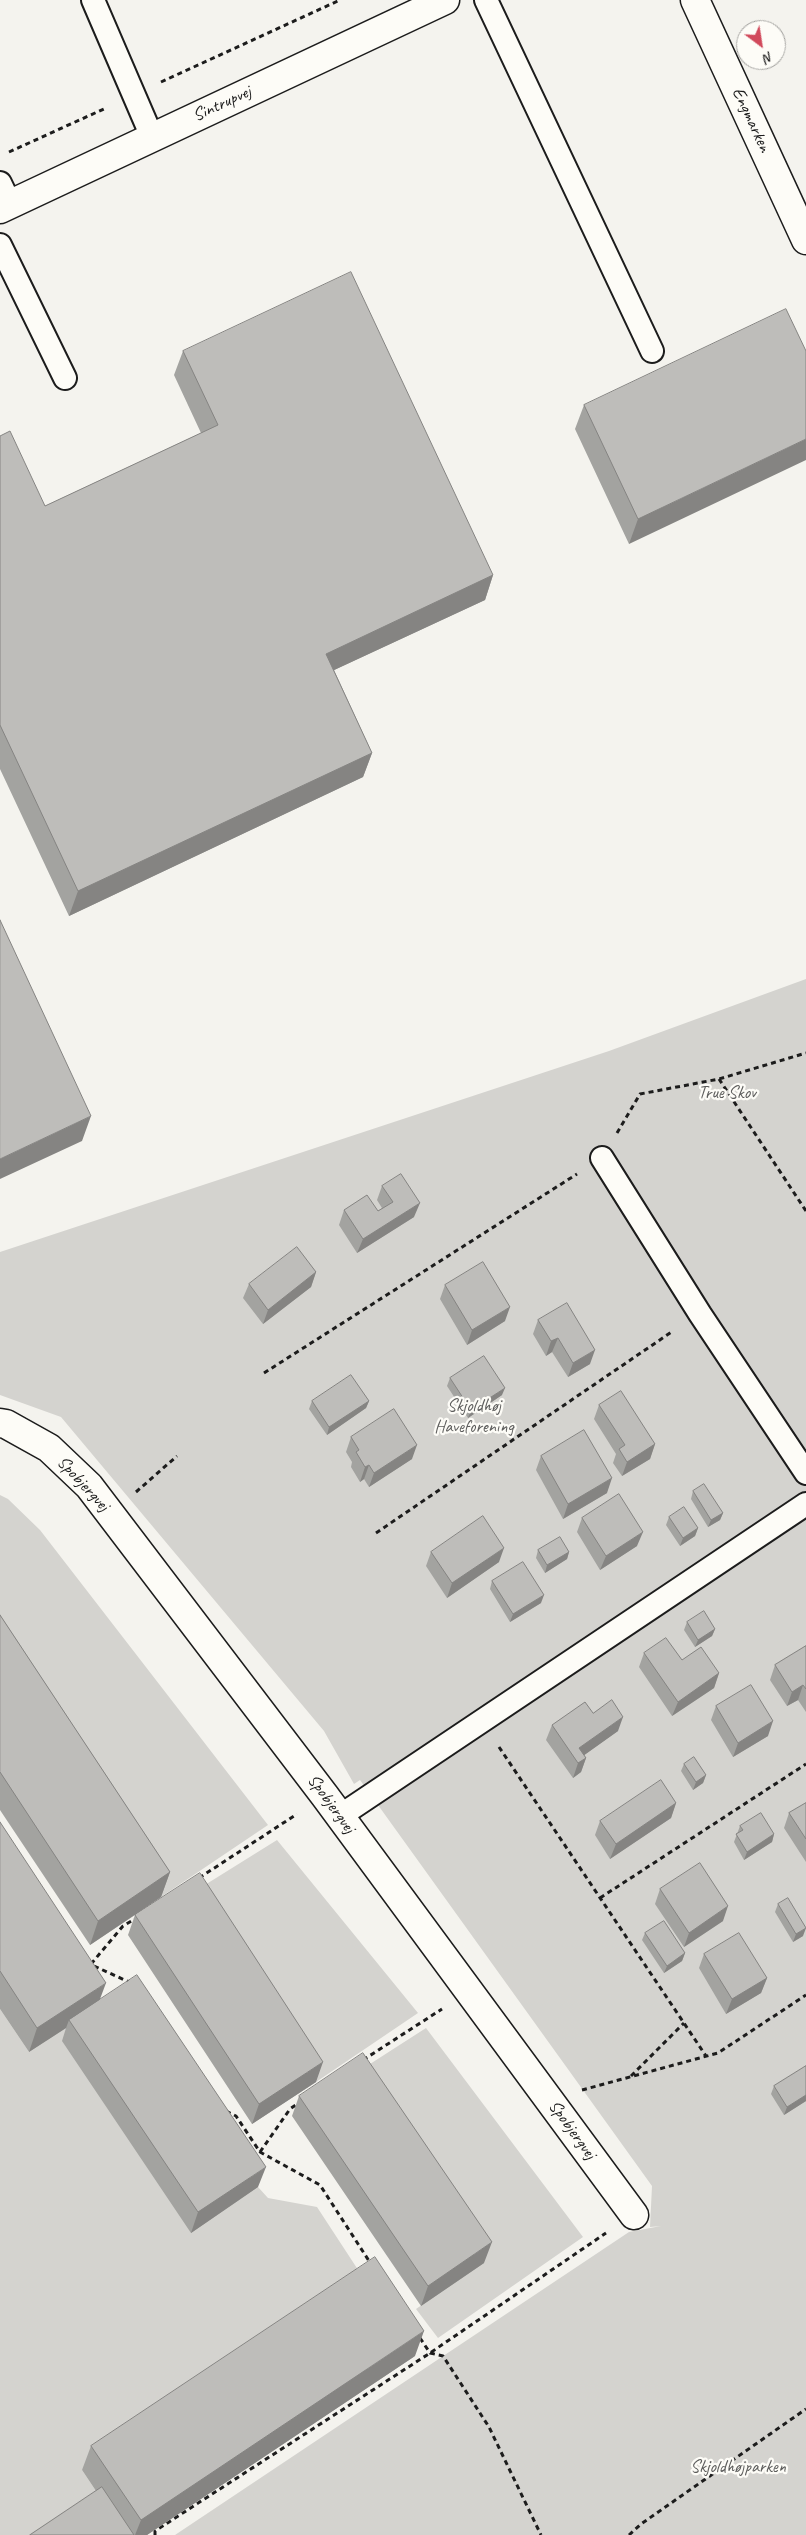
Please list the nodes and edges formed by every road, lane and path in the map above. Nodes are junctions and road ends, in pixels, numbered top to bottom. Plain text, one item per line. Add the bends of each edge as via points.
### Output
1 (93, 0) edge
2 (340, 0) edge
3 (486, 0) edge
4 (695, 0) edge
5 (427, 4) edge
6 (134, 95) junction
7 (152, 138) junction
8 (0, 157) edge
9 (3, 199) edge
10 (806, 240) edge
11 (0, 245) edge
12 (652, 351) dead end
13 (66, 378) dead end
14 (806, 1053) edge
15 (719, 1079) junction
16 (602, 1158) junction
17 (806, 1211) edge
18 (700, 1314) junction
19 (264, 1373) dead end
20 (0, 1423) edge
21 (177, 1456) dead end
22 (806, 1472) edge
23 (806, 1504) edge
24 (111, 1514) junction
25 (376, 1532) dead end
26 (481, 1722) junction
27 (806, 1764) edge
28 (333, 1806) junction
29 (194, 1881) edge
30 (600, 1898) junction
31 (138, 1917) edge
32 (86, 1958) edge
33 (91, 1965) junction
34 (136, 1985) edge
35 (470, 1991) junction
36 (806, 1995) edge
37 (684, 2023) junction
38 (706, 2056) junction
39 (359, 2063) edge
40 (630, 2076) junction
41 (304, 2099) edge
42 (552, 2104) junction
43 (223, 2109) edge
44 (260, 2152) junction
45 (634, 2215) joint
46 (372, 2265) edge
47 (419, 2337) edge
48 (430, 2353) junction
49 (806, 2409) edge
50 (155, 2535) edge
51 (542, 2535) edge
52 (629, 2535) edge

1 - 6 lane
2 - 6 path
3 - 12 lane
4 - 10 street, Engmarken
5 - 7 street, Sintrupvej
6 - 7 lane
6 - 8 path
7 - 9 street, Sintrupvej
11 - 13 lane
14 - 15 path
15 - 16 path via 640,1094
15 - 17 path
16 - 18 lane
16 - 19 path
18 - 22 lane
18 - 25 path
20 - 24 street, Spobjergvej via 49,1448 90,1486
21 - 24 path
23 - 26 lane
24 - 28 street, Spobjergvej
26 - 28 lane
26 - 30 path
27 - 30 path
28 - 29 path
28 - 35 street, Spobjergvej
30 - 37 path
31 - 33 path via 123,1926
32 - 33 path
33 - 34 path
35 - 39 path
35 - 42 street, Spobjergvej
36 - 38 path via 718,2053
37 - 38 path
37 - 40 path
38 - 40 path
40 - 42 path via 568,2093
41 - 44 path via 290,2108
42 - 45 street, Spobjergvej
43 - 44 path via 236,2116
44 - 46 path via 320,2185
45 - 48 path
47 - 48 path
48 - 50 path via 164,2525 155,2531
48 - 51 path via 442,2356 489,2428
49 - 52 path

